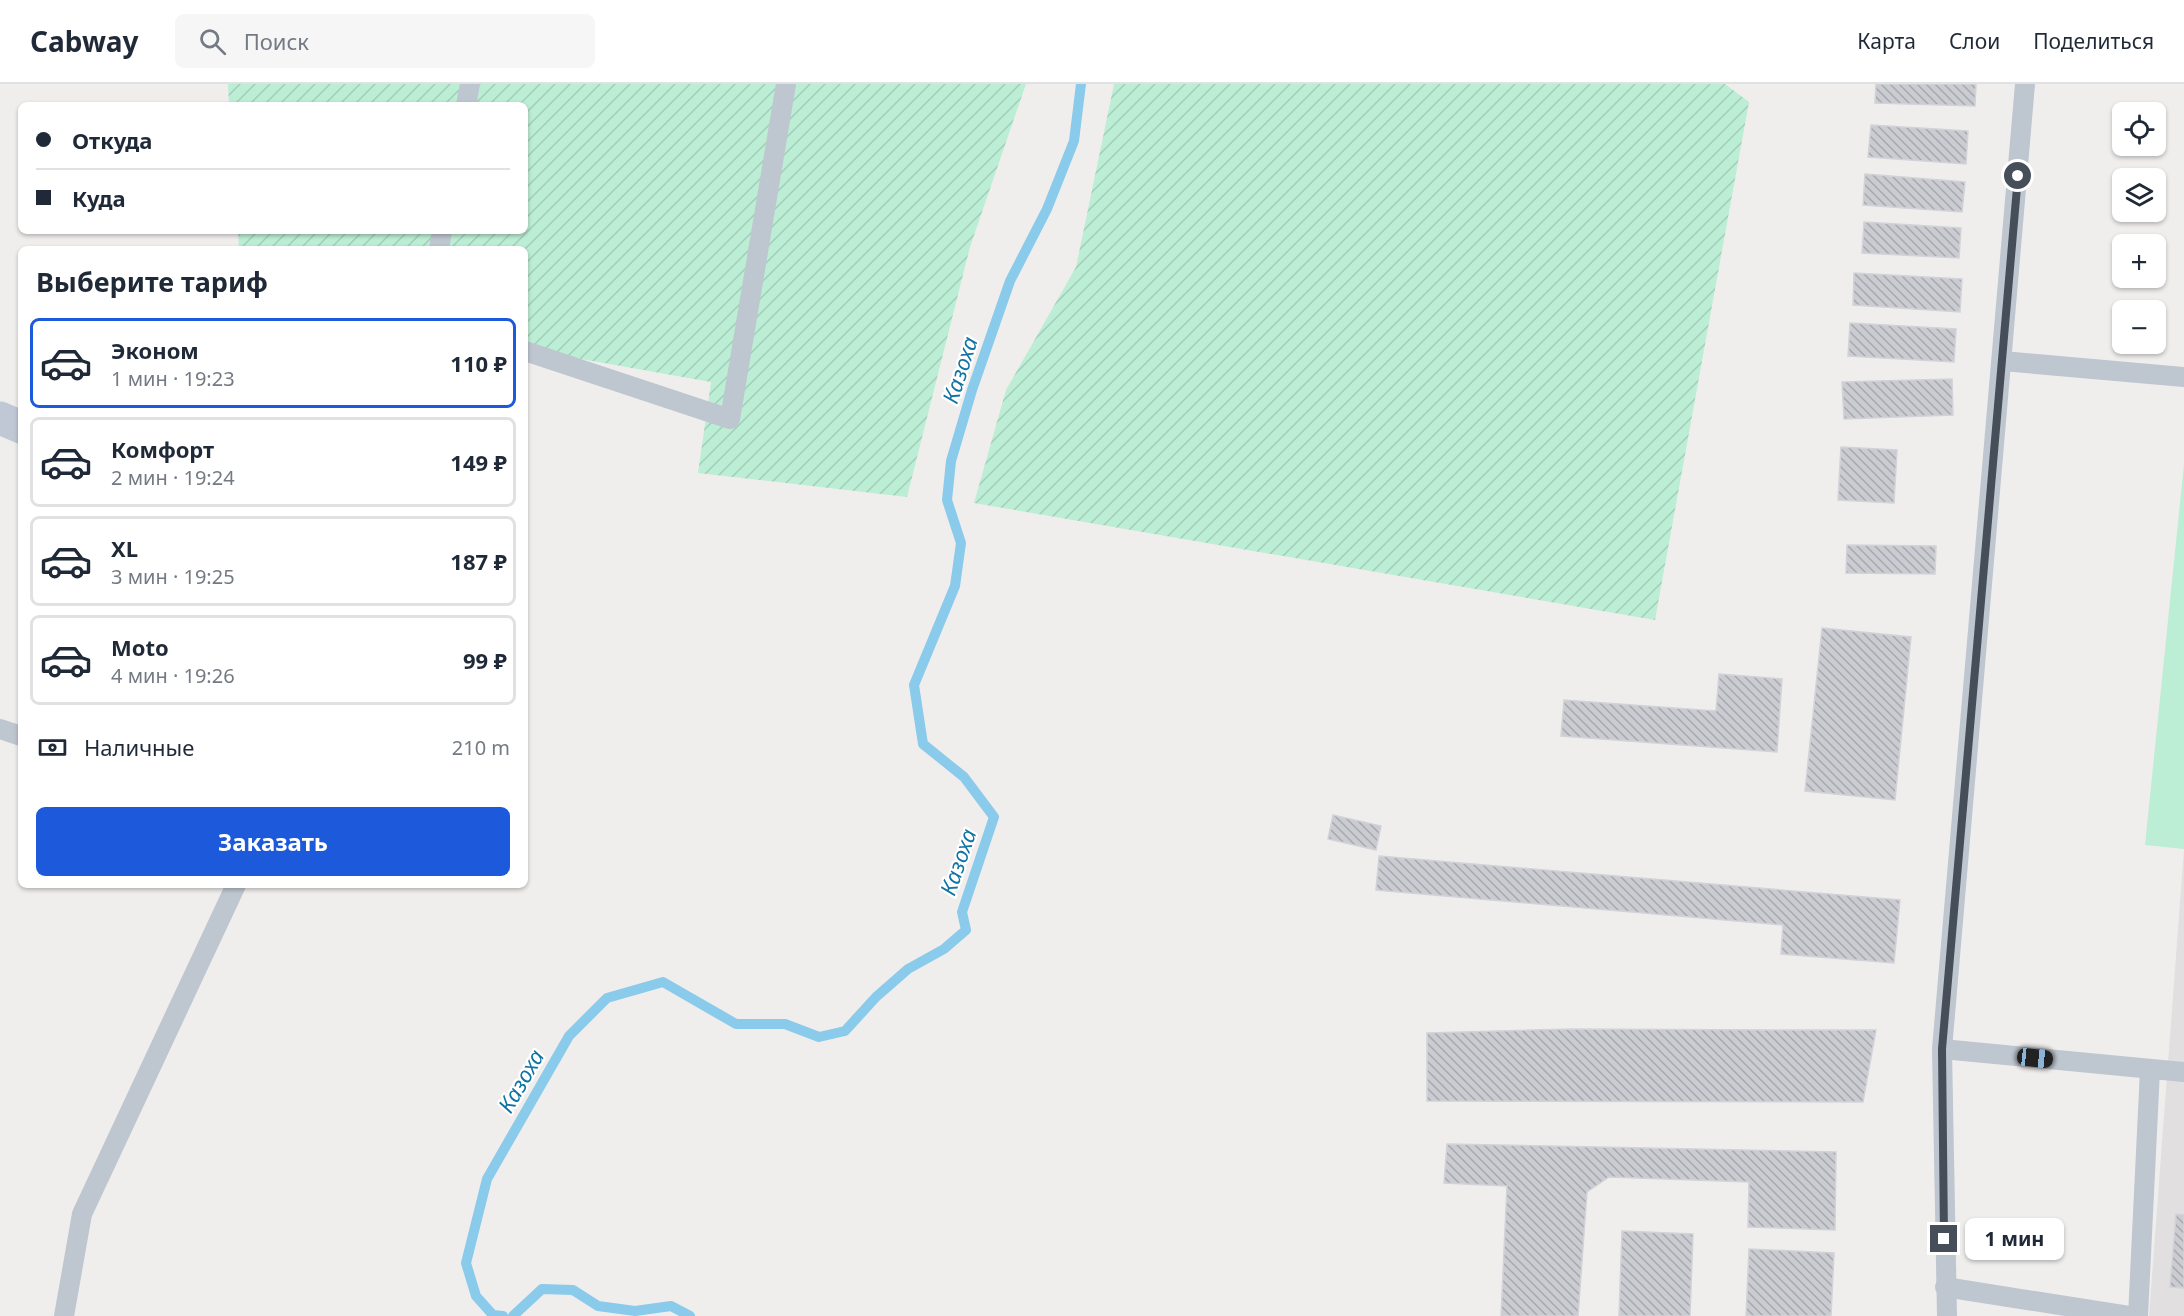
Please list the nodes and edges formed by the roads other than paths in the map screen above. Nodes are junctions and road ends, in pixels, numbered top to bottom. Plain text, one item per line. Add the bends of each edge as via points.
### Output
1 (470, 84) edge
2 (786, 84) edge
3 (2025, 84) edge
4 (467, 102) edge
5 (528, 352) edge
6 (2002, 361) junction
7 (2184, 377) edge
8 (0, 418) edge
9 (18, 426) edge
10 (0, 729) edge
11 (18, 735) edge
12 (235, 888) edge
13 (1942, 1049) junction
14 (2150, 1070) junction
15 (2184, 1072) edge
16 (1945, 1287) junction
17 (64, 1316) edge
18 (1947, 1316) edge
19 (2129, 1316) edge
20 (2138, 1316) edge

1 - 4 lane
2 - 5 lane via 730,419
3 - 6 lane
6 - 7 lane
6 - 13 lane
8 - 9 street
10 - 11 lane
12 - 17 lane via 82,1214
13 - 14 lane
13 - 16 lane
14 - 15 lane
14 - 20 lane
16 - 18 lane
16 - 19 lane

